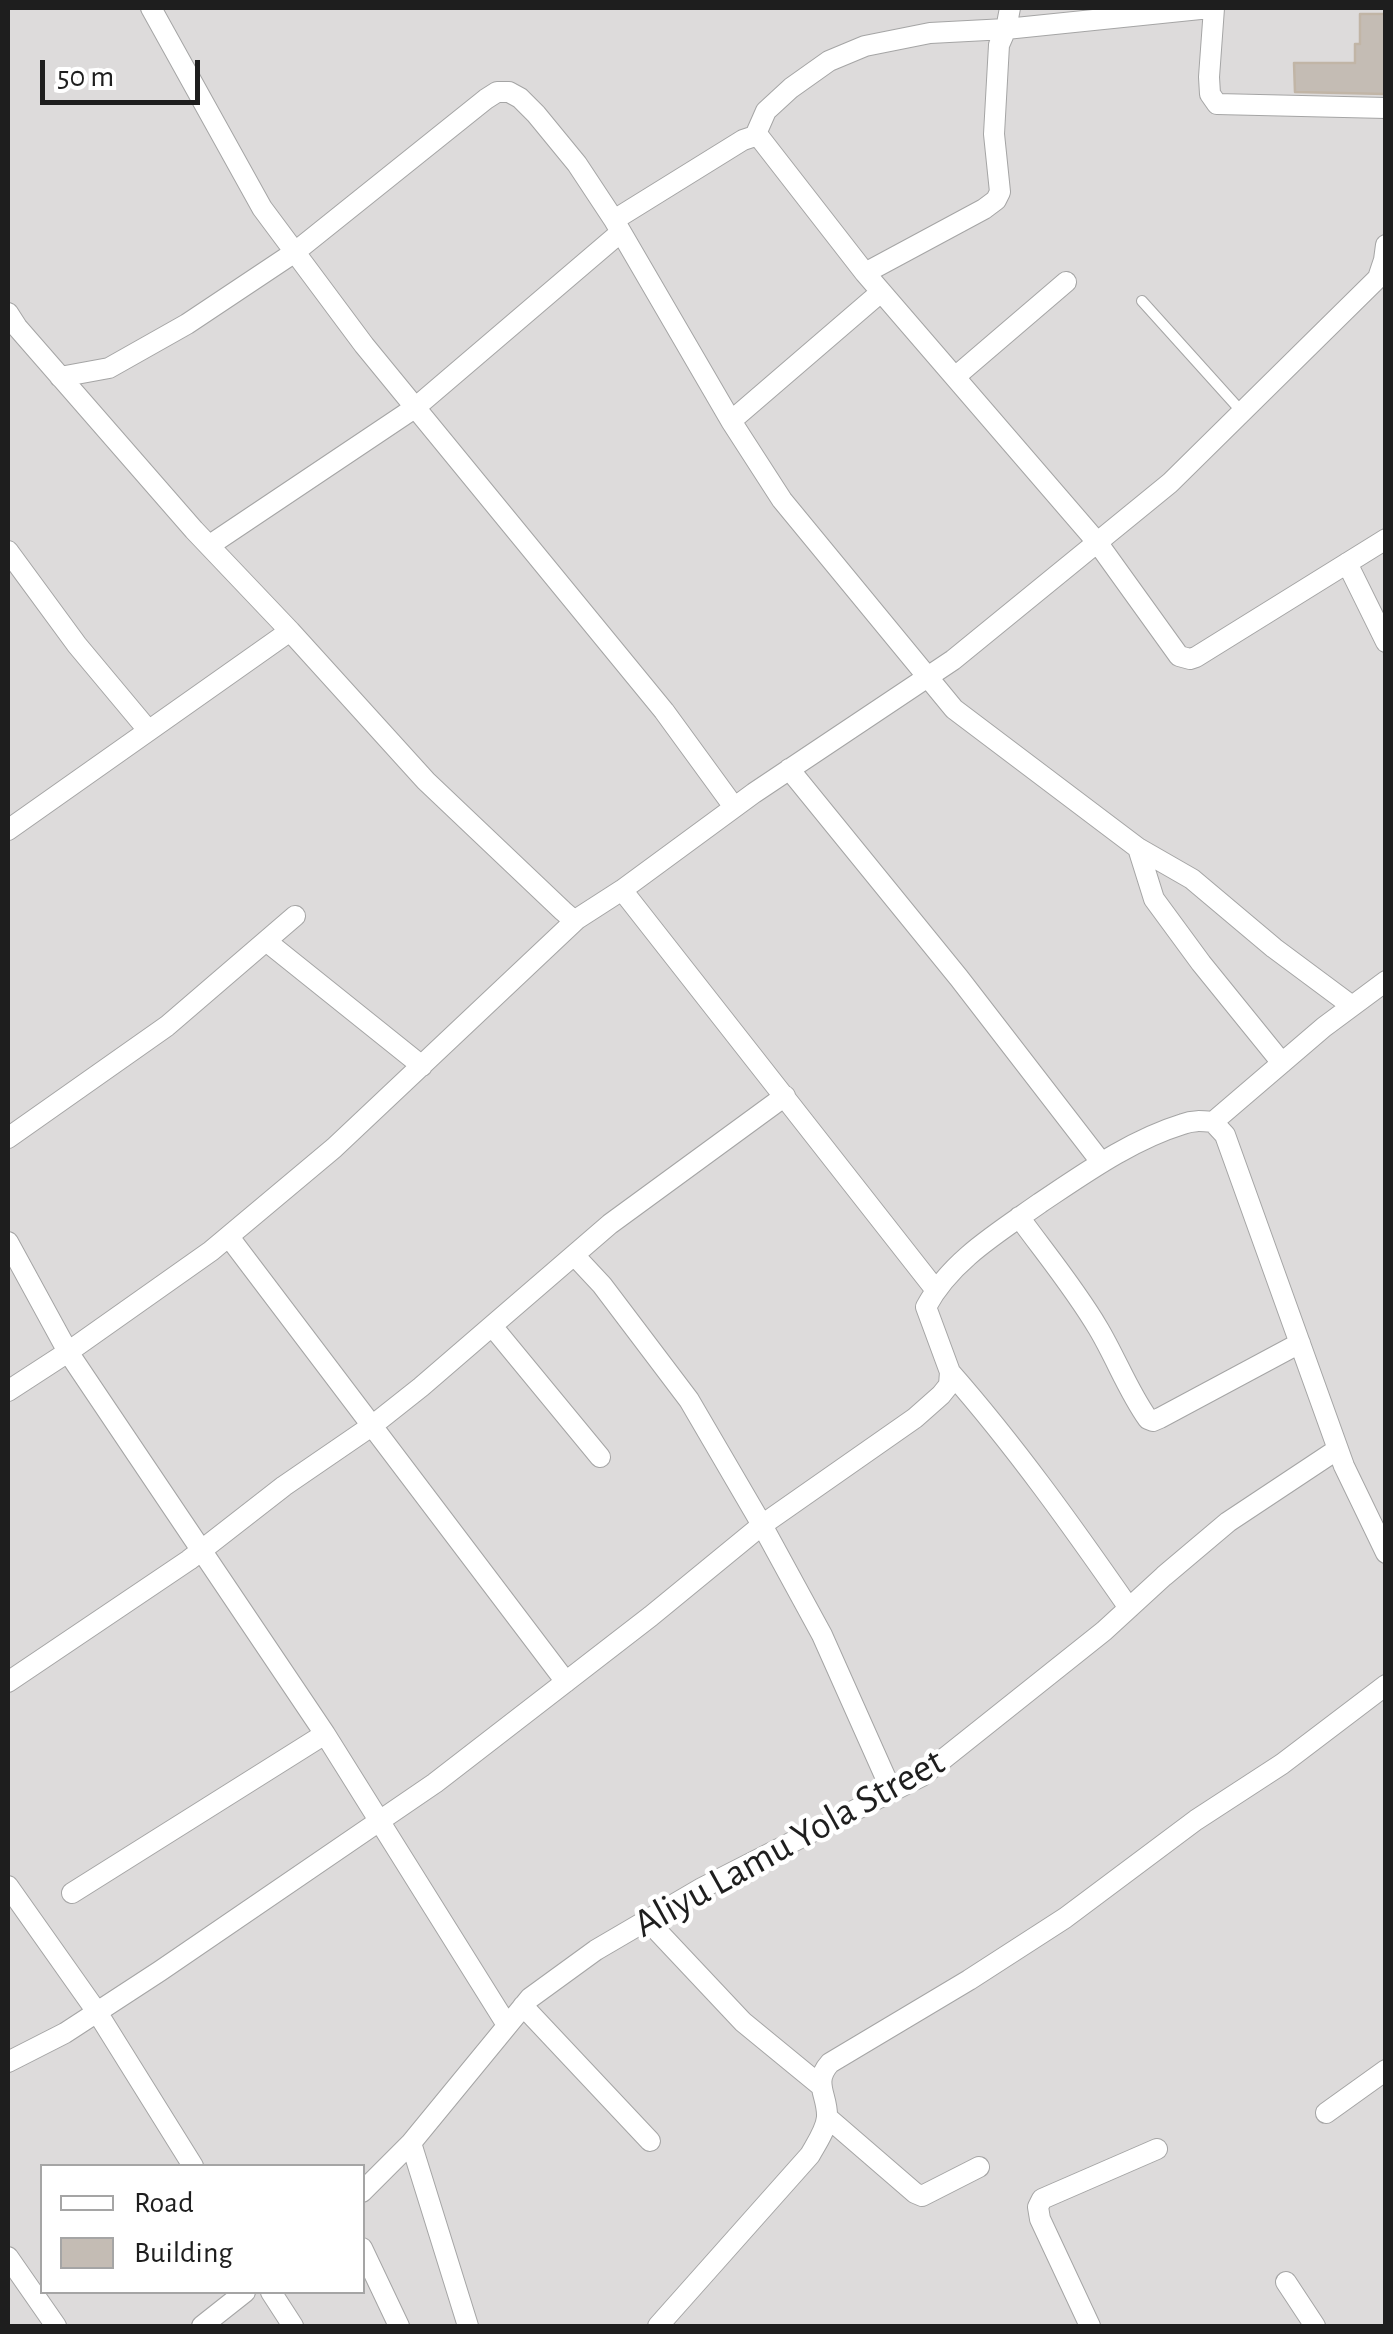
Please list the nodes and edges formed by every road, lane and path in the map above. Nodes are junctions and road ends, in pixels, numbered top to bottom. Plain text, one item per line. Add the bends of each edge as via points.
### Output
1 (151, 8) edge
2 (1010, 8) edge
3 (1212, 8) edge
4 (1006, 29) junction
5 (1386, 108) edge
6 (755, 136) junction
7 (617, 226) junction
8 (1386, 244) edge
9 (295, 252) junction
10 (1384, 268) edge
11 (865, 272) junction
12 (1066, 282) dead end
13 (881, 292) junction
14 (1142, 301) dead end
15 (11, 325) edge
16 (60, 377) junction
17 (955, 377) junction
18 (416, 407) junction
19 (1242, 412) junction
20 (731, 420) junction
21 (1386, 539) edge
22 (1097, 542) junction
23 (210, 545) junction
24 (8, 551) edge
25 (1347, 563) junction
26 (290, 631) junction
27 (1386, 642) edge
28 (926, 678) junction
29 (148, 730) junction
30 (789, 769) junction
31 (734, 807) junction
32 (8, 830) edge
33 (1138, 848) junction
34 (622, 890) junction
35 (295, 916) dead end
36 (577, 919) junction
37 (266, 941) junction
38 (1386, 981) edge
39 (1352, 1006) junction
40 (1282, 1063) junction
41 (422, 1066) junction
42 (785, 1096) junction
43 (1213, 1122) junction
44 (8, 1138) edge
45 (1101, 1162) junction
46 (1019, 1218) junction
47 (229, 1236) junction
48 (8, 1242) edge
49 (574, 1254) junction
50 (935, 1290) junction
51 (492, 1326) junction
52 (1300, 1343) junction
53 (68, 1352) junction
54 (950, 1372) junction
55 (8, 1391) edge
56 (373, 1425) junction
57 (1338, 1450) junction
58 (600, 1457) dead end
59 (762, 1525) junction
60 (1380, 1526) edge
61 (201, 1552) junction
62 (1386, 1553) edge
63 (1129, 1608) junction
64 (8, 1682) edge
65 (566, 1682) junction
66 (1386, 1685) edge
67 (325, 1734) junction
68 (892, 1792) junction
69 (380, 1820) junction
70 (8, 1886) edge
71 (72, 1894) dead end
72 (647, 1920) junction
73 (523, 2006) junction
74 (98, 2012) junction
75 (507, 2025) junction
76 (8, 2062) edge
77 (1386, 2070) edge
78 (821, 2086) junction
79 (1326, 2113) dead end
80 (827, 2118) junction
81 (650, 2142) dead end
82 (410, 2143) junction
83 (1157, 2149) dead end
84 (192, 2164) edge
85 (979, 2168) dead end
86 (365, 2189) edge
87 (365, 2254) edge
88 (8, 2258) edge
89 (1286, 2282) dead end
90 (242, 2294) edge
91 (272, 2294) edge
92 (56, 2326) edge
93 (202, 2326) edge
94 (293, 2326) edge
95 (399, 2326) edge
96 (468, 2326) edge
97 (658, 2326) edge
98 (1090, 2326) edge
99 (1315, 2326) edge

1 - 9 street via 262,208
2 - 4 street
3 - 4 street
3 - 5 street via 1209,76 1217,104
4 - 6 street via 930,33 829,61 766,111
4 - 11 street via 995,116 996,200
6 - 7 street
6 - 11 street
7 - 9 street via 536,114 520,98 497,92
7 - 18 street
7 - 20 street
8 - 10 street
9 - 16 street via 109,368
9 - 18 street
10 - 19 street
11 - 13 street
12 - 17 street
13 - 17 street
13 - 20 street
14 - 19 lane
15 - 16 street
16 - 23 street
17 - 22 street
18 - 23 street
18 - 31 street
19 - 22 street
20 - 28 street via 782,500
21 - 25 street
22 - 25 street via 1179,656 1190,660
22 - 28 street
23 - 26 street
24 - 29 street
25 - 27 street
26 - 29 street
26 - 36 street via 426,781
28 - 30 street
28 - 33 street via 954,709
29 - 32 street
30 - 31 street
30 - 45 street
31 - 34 street
33 - 39 street via 1192,879
33 - 40 street via 1154,900
34 - 36 street
34 - 42 street
35 - 37 street
36 - 41 street
37 - 41 street
37 - 44 street via 167,1026
38 - 39 street
39 - 40 street
40 - 43 street
41 - 47 street
42 - 49 street
42 - 50 street
43 - 45 street via 1182,1124
43 - 52 street via 1225,1135
45 - 46 street
46 - 50 street via 984,1241
46 - 52 street via 1082,1303 1148,1419
47 - 53 street
47 - 56 street
48 - 53 street
49 - 51 street
49 - 59 street via 689,1400
50 - 54 street via 926,1307
51 - 56 street
51 - 58 street
52 - 57 street
53 - 55 street
53 - 61 street
54 - 59 street via 949,1385 915,1418
54 - 63 street via 1044,1486
56 - 61 street
56 - 65 street
57 - 60 street
57 - 63 street, Aliyu Lamu Yola Street via 1228,1522
59 - 65 street
59 - 68 street via 822,1635
60 - 62 street
61 - 64 street
61 - 67 street
63 - 68 street, Aliyu Lamu Yola Street via 956,1751
65 - 69 street
66 - 78 street via 1065,1918 830,2063
67 - 69 street
67 - 71 street
68 - 72 street, Aliyu Lamu Yola Street
69 - 74 street
69 - 75 street
70 - 74 street
72 - 73 street, Aliyu Lamu Yola Street
72 - 78 street via 743,2022
73 - 75 street, Aliyu Lamu Yola Street
73 - 81 street
74 - 76 street
74 - 84 street
75 - 82 street, Aliyu Lamu Yola Street
77 - 79 street
78 - 80 street
80 - 85 street via 922,2196
80 - 97 street via 810,2155
82 - 86 street, Aliyu Lamu Yola Street
82 - 96 street
83 - 98 street via 1042,2199 1038,2207
87 - 95 street
88 - 92 street
89 - 99 street
90 - 93 street
91 - 94 street

